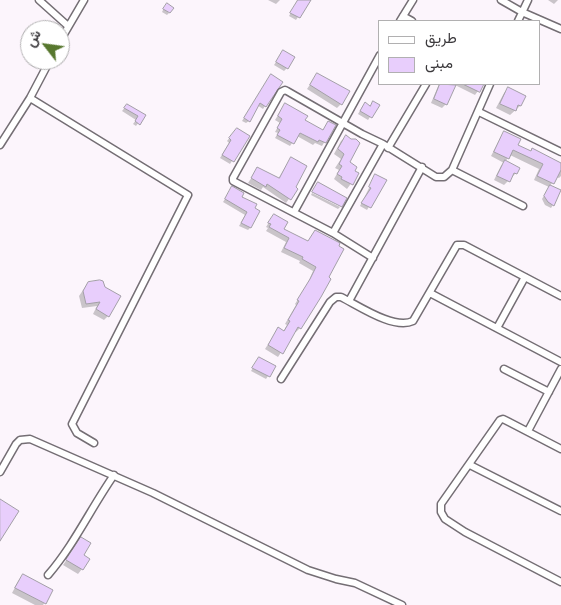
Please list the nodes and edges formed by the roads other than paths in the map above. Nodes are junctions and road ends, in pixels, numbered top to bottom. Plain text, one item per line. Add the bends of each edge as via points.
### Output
1 (39, 0) edge
2 (84, 0) edge
3 (413, 0) edge
4 (501, 0) edge
5 (528, 0) edge
6 (522, 12) junction
7 (402, 19) edge
8 (61, 20) edge
9 (518, 20) edge
10 (540, 20) edge
11 (541, 20) edge
12 (70, 23) edge
13 (561, 29) edge
14 (378, 59) edge
15 (45, 70) edge
16 (425, 85) edge
17 (490, 85) edge
18 (30, 98) junction
19 (479, 112) junction
20 (343, 122) junction
21 (0, 145) edge
22 (386, 146) junction
23 (561, 152) edge
24 (422, 168) junction
25 (452, 170) junction
26 (523, 206) dead end
27 (294, 212) junction
28 (333, 233) junction
29 (373, 258) junction
30 (525, 277) junction
31 (430, 293) junction
32 (561, 296) edge
33 (349, 301) junction
34 (497, 328) junction
35 (561, 362) edge
36 (504, 369) dead end
37 (561, 369) edge
38 (281, 379) dead end
39 (549, 392) junction
40 (528, 431) junction
41 (94, 444) dead end
42 (561, 448) edge
43 (470, 465) junction
44 (0, 472) edge
45 (114, 475) junction
46 (561, 511) edge
47 (48, 575) dead end
48 (561, 582) edge
49 (402, 605) edge

1 - 8 street
2 - 12 street
3 - 7 street
4 - 6 street
5 - 6 street
6 - 9 street
6 - 10 street
11 - 13 street
14 - 20 street
15 - 18 street
16 - 22 street
17 - 19 street
18 - 21 street
18 - 41 street via 188,196 72,424 77,433
19 - 23 street
19 - 25 street
20 - 22 street
20 - 27 street
20 - 27 street via 282,91 233,178 235,184
22 - 24 street
22 - 28 street
24 - 25 street via 436,177 444,177
24 - 29 street
25 - 26 street
27 - 28 street
28 - 29 street
29 - 33 street
30 - 31 street via 460,244 454,247
30 - 32 street
30 - 34 street
31 - 33 street via 416,319 403,324 388,321
31 - 34 street
33 - 38 street via 341,297 332,299
34 - 35 street
36 - 39 street
37 - 39 street
39 - 40 street
40 - 42 street
40 - 43 street via 500,420
43 - 46 street
43 - 48 street via 441,504 445,519
44 - 45 street via 16,444 30,439
45 - 47 street
45 - 49 street via 308,570 355,583

